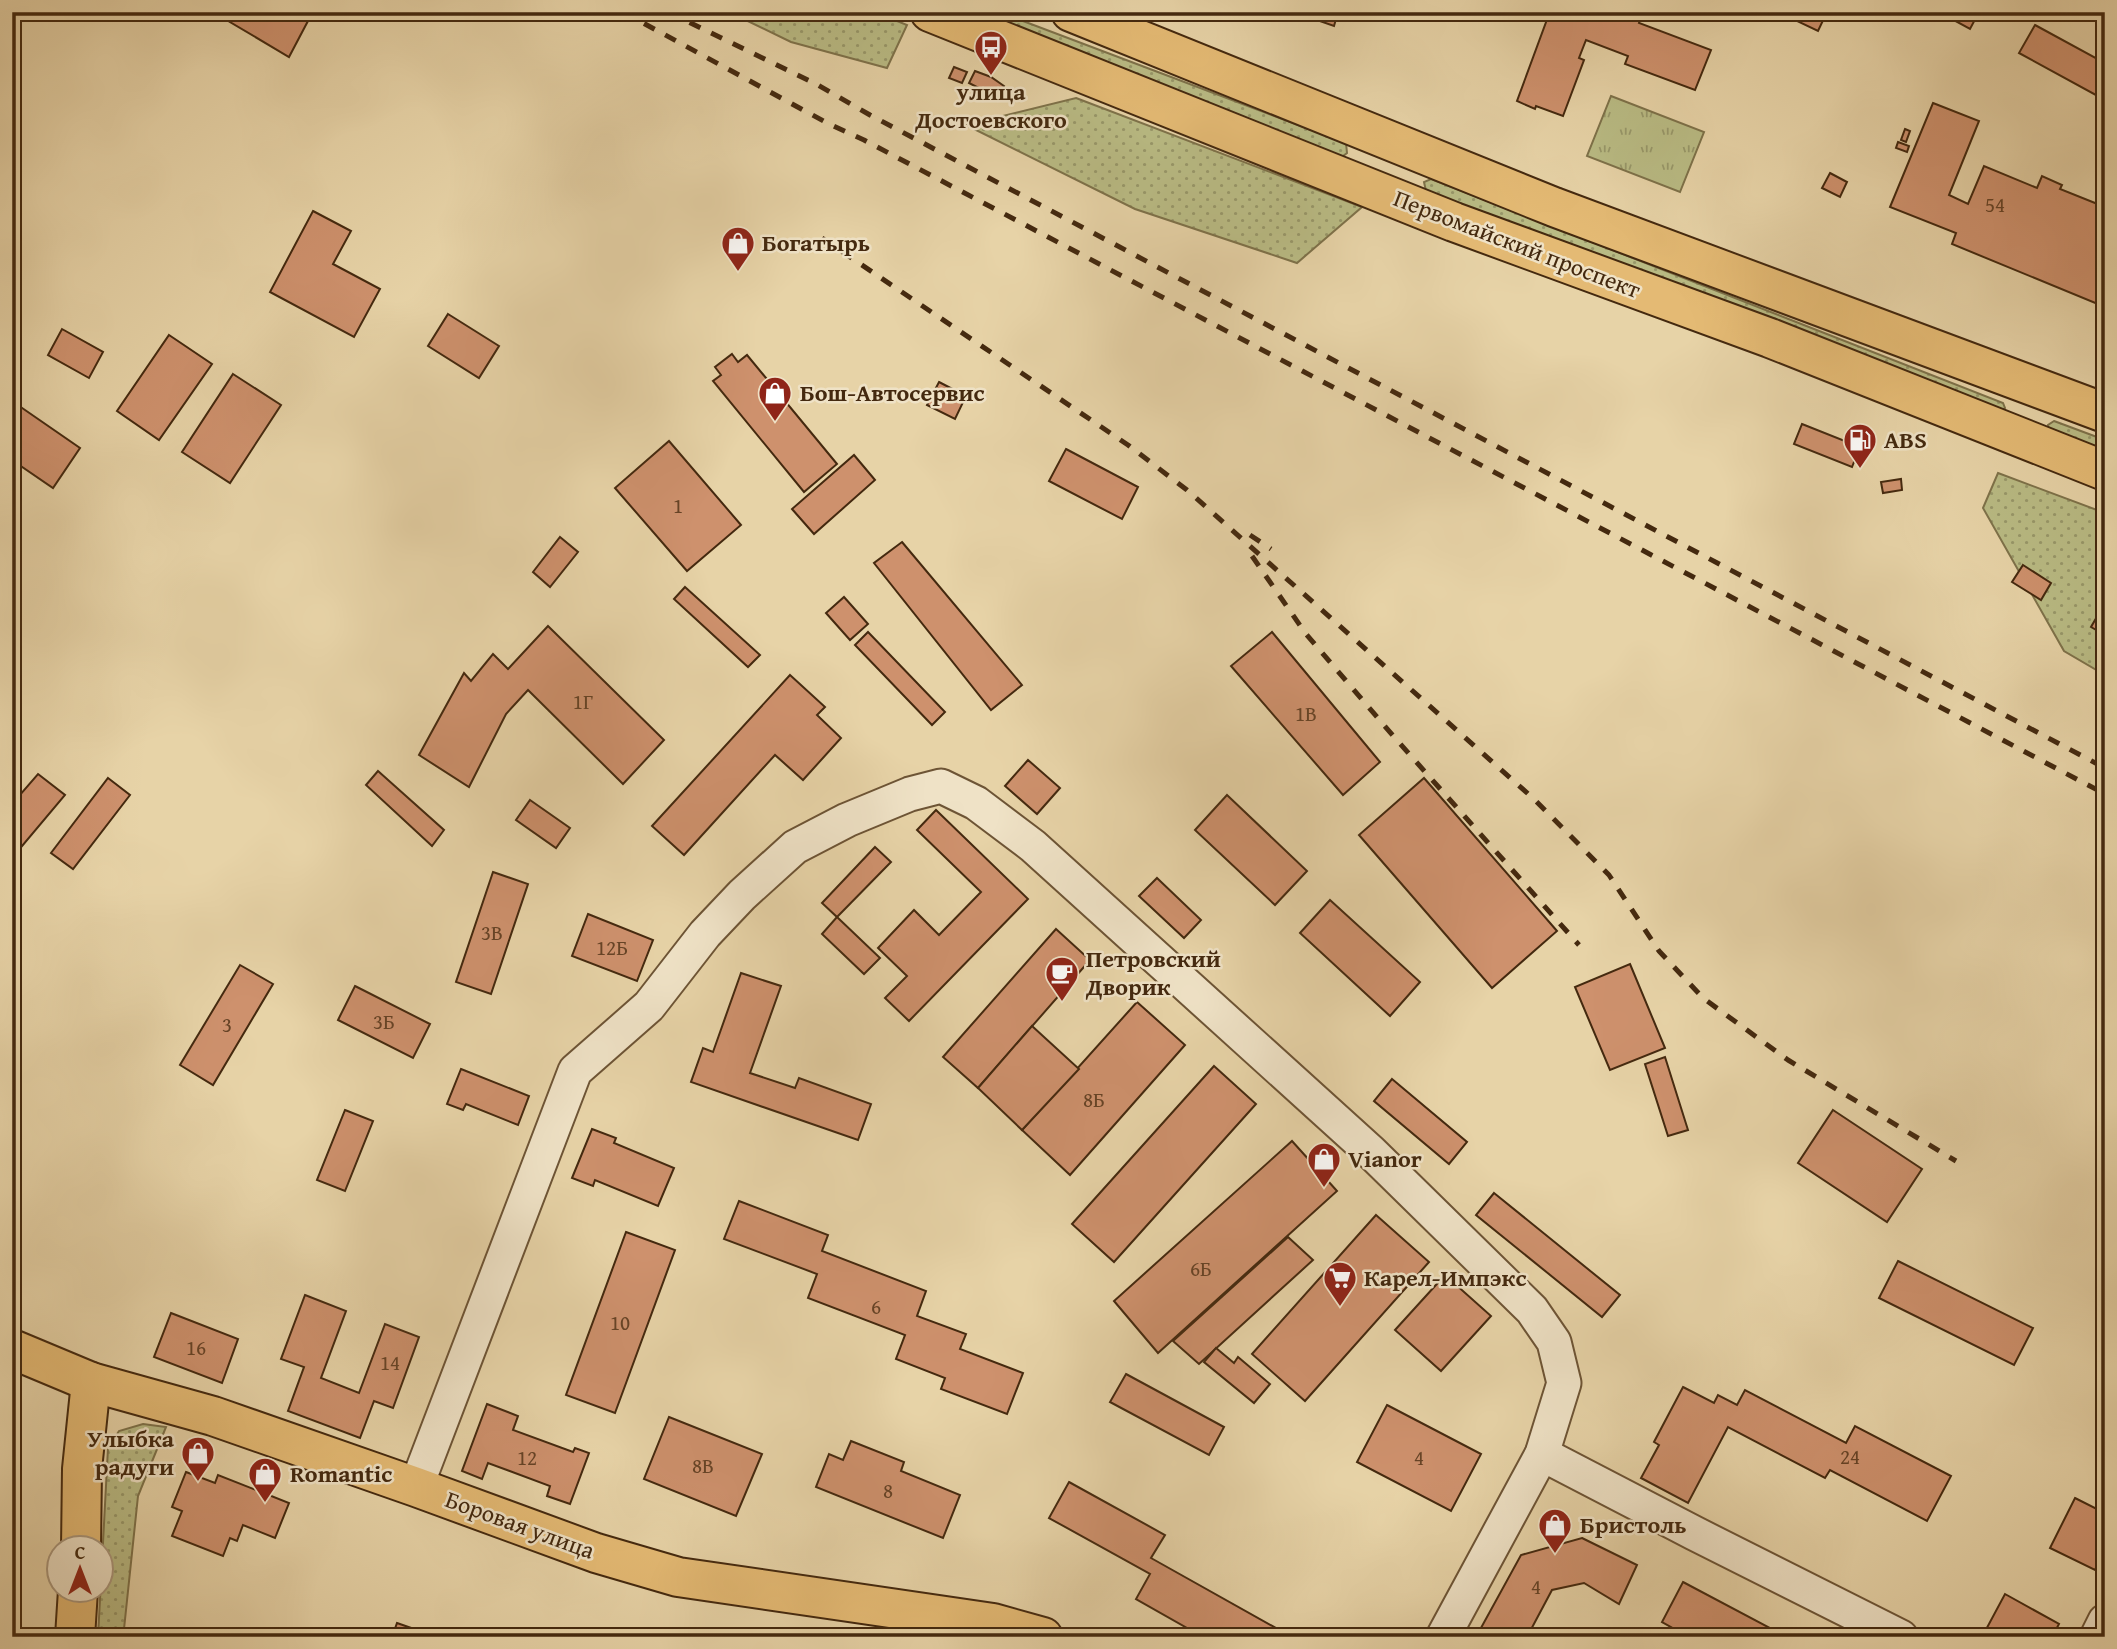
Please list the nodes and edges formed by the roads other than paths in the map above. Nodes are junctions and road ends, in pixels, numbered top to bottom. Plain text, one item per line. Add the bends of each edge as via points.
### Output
1 (930, 12) edge
2 (1071, 12) edge
3 (1399, 145) junction
4 (1382, 193) junction
5 (2038, 387) junction
6 (2105, 413) edge
7 (2018, 437) junction
8 (2105, 471) edge
9 (12, 1349) edge
10 (91, 1382) junction
11 (1542, 1454) junction
12 (416, 1486) junction
13 (81, 1534) edge
14 (77, 1604) edge
15 (2105, 1621) edge
16 (75, 1637) edge
17 (1044, 1637) edge
18 (1443, 1637) edge
19 (1901, 1637) edge
20 (2097, 1637) edge

1 - 4 main road, Первомайский проспект
2 - 3 main road, Первомайский проспект
3 - 4 main road
3 - 5 main road, Первомайский проспект
4 - 7 main road, Первомайский проспект via 1770,338
5 - 6 main road, Первомайский проспект
5 - 7 main road
7 - 8 main road, Первомайский проспект
9 - 10 main road, Боровая улица
10 - 12 main road, Боровая улица via 213,1416
10 - 13 main road
11 - 12 street via 1564,1383 1554,1342 1531,1310 1371,1152 1033,846 976,803 941,786 897,799 795,847 705,934 649,1006 575,1071
11 - 18 street
11 - 19 street
12 - 17 main road, Боровая улица via 596,1553 678,1577 993,1623
14 - 16 main road
15 - 20 street

